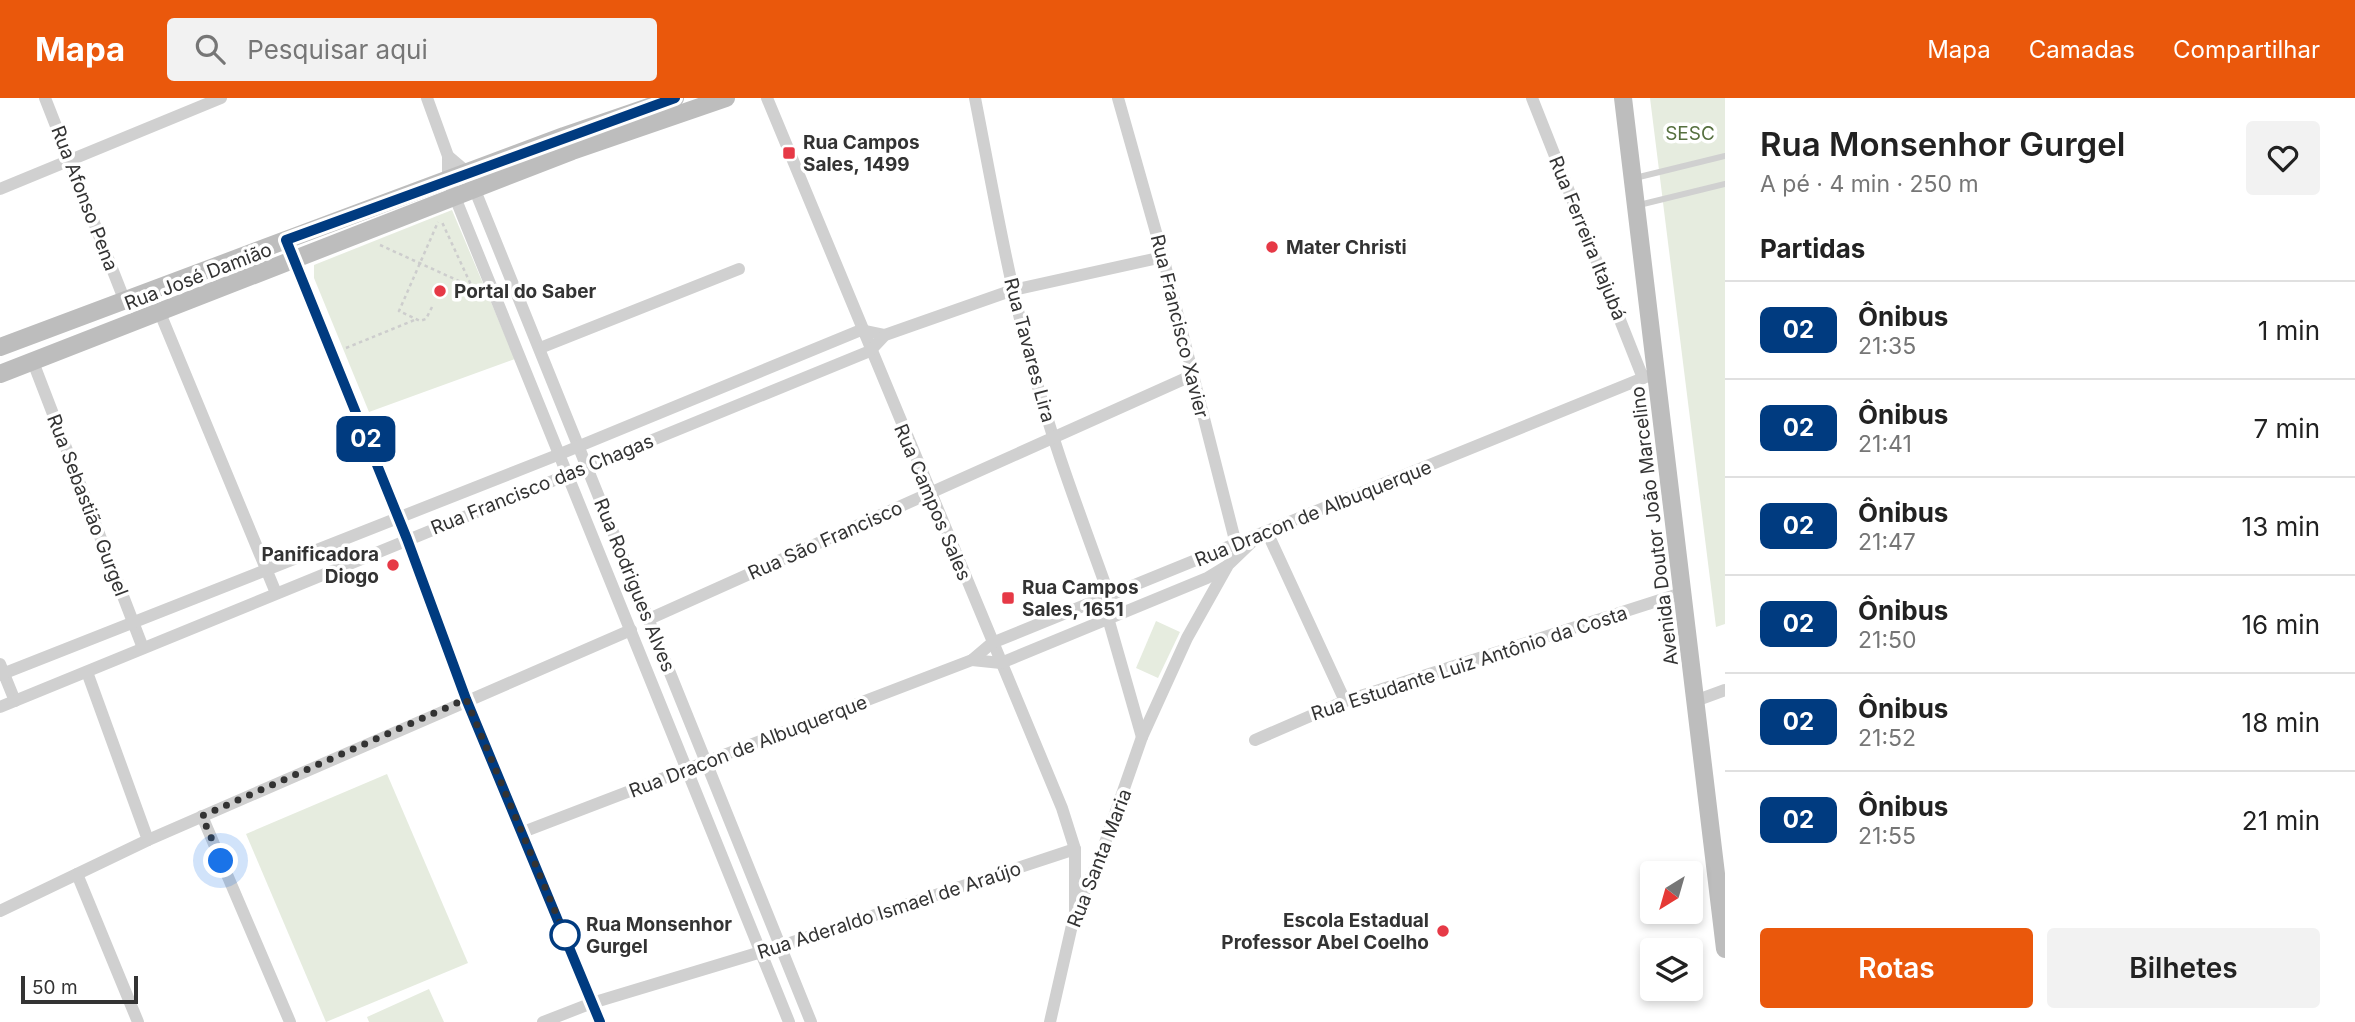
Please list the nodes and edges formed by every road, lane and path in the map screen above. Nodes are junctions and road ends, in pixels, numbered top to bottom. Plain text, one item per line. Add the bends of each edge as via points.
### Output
1 (45, 98) edge
2 (221, 98) edge
3 (427, 98) edge
4 (675, 98) edge
5 (726, 98) edge
6 (767, 98) edge
7 (975, 98) edge
8 (1118, 98) edge
9 (1532, 98) edge
10 (1623, 98) edge
11 (448, 156) junction
12 (1725, 156) edge
13 (70, 160) junction
14 (468, 173) junction
15 (1634, 178) junction
16 (1725, 184) edge
17 (0, 189) edge
18 (451, 189) junction
19 (475, 190) junction
20 (1637, 205) junction
21 (286, 240) junction
22 (377, 243) dead end
23 (1163, 257) junction
24 (295, 261) junction
25 (420, 263) junction
26 (738, 269) dead end
27 (1013, 290) junction
28 (124, 299) junction
29 (432, 307) dead end
30 (160, 313) junction
31 (417, 319) junction
32 (861, 330) junction
33 (885, 335) junction
34 (0, 347) edge
35 (540, 348) junction
36 (870, 351) junction
37 (333, 354) junction
38 (33, 362) junction
39 (0, 374) edge
40 (1193, 375) junction
41 (1650, 375) junction
42 (1054, 437) junction
43 (579, 446) junction
44 (560, 454) junction
45 (587, 467) junction
46 (568, 474) junction
47 (930, 493) junction
48 (397, 516) junction
49 (1262, 534) junction
50 (407, 539) junction
51 (1238, 550) junction
52 (1228, 565) junction
53 (267, 568) junction
54 (1685, 592) junction
55 (276, 593) junction
56 (1110, 595) junction
57 (1108, 618) junction
58 (649, 619) junction
59 (133, 622) junction
60 (631, 630) junction
61 (992, 643) junction
62 (143, 648) junction
63 (972, 660) junction
64 (1001, 663) junction
65 (1, 670) edge
66 (87, 671) junction
67 (1725, 690) edge
68 (466, 699) junction
69 (15, 701) junction
70 (1345, 701) junction
71 (1695, 701) junction
72 (0, 707) edge
73 (1142, 737) junction
74 (1255, 740) dead end
75 (707, 763) junction
76 (688, 770) junction
77 (202, 816) junction
78 (523, 832) junction
79 (148, 839) junction
80 (1074, 849) junction
81 (77, 874) junction
82 (0, 911) edge
83 (1075, 912) junction
84 (1725, 944) edge
85 (781, 946) junction
86 (1725, 949) edge
87 (761, 952) junction
88 (1058, 996) junction
89 (592, 1003) junction
90 (138, 1022) edge
91 (290, 1022) edge
92 (543, 1022) edge
93 (600, 1022) edge
94 (789, 1022) edge
95 (811, 1022) edge
96 (1050, 1022) edge
97 (1060, 1022) edge

1 - 13 street, Rua Afonso Pena
2 - 13 street
3 - 11 street, Rua Rodrigues Alves
4 - 14 street, Rua José Damião
5 - 19 street, Rua José Damião
6 - 32 street, Rua Campos Sales
7 - 27 street, Rua Tavares Lira
8 - 23 street, Rua Francisco Xavier
9 - 41 street, Rua Ferreira Itajubá
10 - 15 street, Avenida Doutor João Marcelino
11 - 14 street, Rua Rodrigues Alves
11 - 18 street, Rua Rodrigues Alves
12 - 15 lane
13 - 17 street
13 - 28 street, Rua Afonso Pena
14 - 18 street, Rua José Damião
14 - 19 street, Rua Rodrigues Alves
15 - 20 street, Avenida Doutor João Marcelino
16 - 20 lane
18 - 19 street, Rua José Damião
18 - 21 street, Rua José Damião
18 - 24 street, Rua José Damião
18 - 44 street, Rua Rodrigues Alves
19 - 35 street, Rua Rodrigues Alves
20 - 41 street, Avenida Doutor João Marcelino
21 - 24 street
21 - 28 street, Rua José Damião
22 - 25 path
23 - 27 street, Rua Francisco das Chagas
23 - 40 street, Rua Francisco Xavier
24 - 30 street, Rua José Damião
24 - 37 street
25 - 25 path via 440,218 472,287 431,268
25 - 31 path via 399,312
26 - 35 street
27 - 33 street, Rua Francisco das Chagas
27 - 42 street, Rua Tavares Lira
28 - 34 street, Rua José Damião
29 - 31 path via 426,319
30 - 38 street, Rua José Damião
30 - 53 street
31 - 37 path
32 - 33 street
32 - 36 street, Rua Campos Sales
32 - 43 street, Rua Francisco das Chagas
33 - 36 street, Rua Francisco das Chagas
35 - 43 street, Rua Rodrigues Alves
36 - 45 street, Rua Francisco das Chagas
36 - 47 street, Rua Campos Sales
37 - 48 street
38 - 39 street, Rua José Damião
38 - 59 street, Rua Sebastião Gurgel
40 - 42 street, Rua São Francisco
40 - 51 street, Rua Francisco Xavier
41 - 49 street, Rua Dracon de Albuquerque
41 - 54 street, Avenida Doutor João Marcelino
42 - 47 street, Rua São Francisco
42 - 56 street, Rua Tavares Lira
43 - 44 street, Rua Francisco das Chagas
43 - 45 street, Rua Rodrigues Alves
44 - 46 street, Rua Rodrigues Alves
44 - 48 street, Rua Francisco das Chagas
45 - 46 street, Rua Francisco das Chagas
45 - 58 street, Rua Rodrigues Alves
46 - 50 street, Rua Francisco das Chagas
46 - 60 street, Rua Rodrigues Alves
47 - 58 street, Rua São Francisco
47 - 61 street, Rua Campos Sales
48 - 50 street
48 - 53 street, Rua Francisco das Chagas
49 - 51 street, Rua Santa Maria
49 - 70 street
50 - 55 street, Rua Francisco das Chagas
50 - 68 street
51 - 52 street, Rua Santa Maria
51 - 56 street, Rua Dracon de Albuquerque
52 - 57 street, Rua Dracon de Albuquerque
52 - 73 street, Rua Santa Maria via 1187,638
53 - 55 street
53 - 59 street, Rua Francisco das Chagas
54 - 70 street, Rua Estudante Luiz Antônio da Costa
54 - 71 street, Avenida Doutor João Marcelino
55 - 62 street, Rua Francisco das Chagas
56 - 61 street, Rua Dracon de Albuquerque
57 - 64 street, Rua Dracon de Albuquerque
57 - 73 street
58 - 75 street, Rua Rodrigues Alves
59 - 62 street, Rua Sebastião Gurgel
59 - 65 street, Rua Francisco das Chagas
60 - 68 street
60 - 76 street, Rua Rodrigues Alves
61 - 63 street, Rua Dracon de Albuquerque
61 - 64 street, Rua Campos Sales
62 - 66 street, Rua Francisco das Chagas
63 - 64 street, Rua Dracon de Albuquerque
63 - 75 street, Rua Dracon de Albuquerque
64 - 80 street, Rua Campos Sales via 1062,808
65 - 69 street
66 - 69 street, Rua Francisco das Chagas
66 - 79 street
67 - 71 street
68 - 77 street
68 - 78 street
69 - 72 street, Rua Francisco das Chagas
70 - 74 street, Rua Estudante Luiz Antônio da Costa
71 - 84 street, Avenida Doutor João Marcelino
73 - 83 street, Rua Santa Maria via 1103,849
75 - 76 street, Rua Dracon de Albuquerque
75 - 85 street, Rua Rodrigues Alves
76 - 78 street, Rua Dracon de Albuquerque
76 - 87 street, Rua Rodrigues Alves
77 - 79 street
77 - 91 street
78 - 89 street
79 - 81 street
80 - 83 street, Rua Campos Sales
80 - 85 street, Rua Aderaldo Ismael de Araújo
81 - 82 street
81 - 90 street
83 - 88 street, Rua Santa Maria
84 - 86 street, Avenida Doutor João Marcelino
85 - 87 street, Rua Aderaldo Ismael de Araújo
85 - 95 street, Rua Rodrigues Alves
87 - 89 street, Rua Aderaldo Ismael de Araújo
87 - 94 street, Rua Rodrigues Alves
88 - 96 street, Rua Santa Maria
88 - 97 street
89 - 92 street, Rua Aderaldo Ismael de Araújo
89 - 93 street

